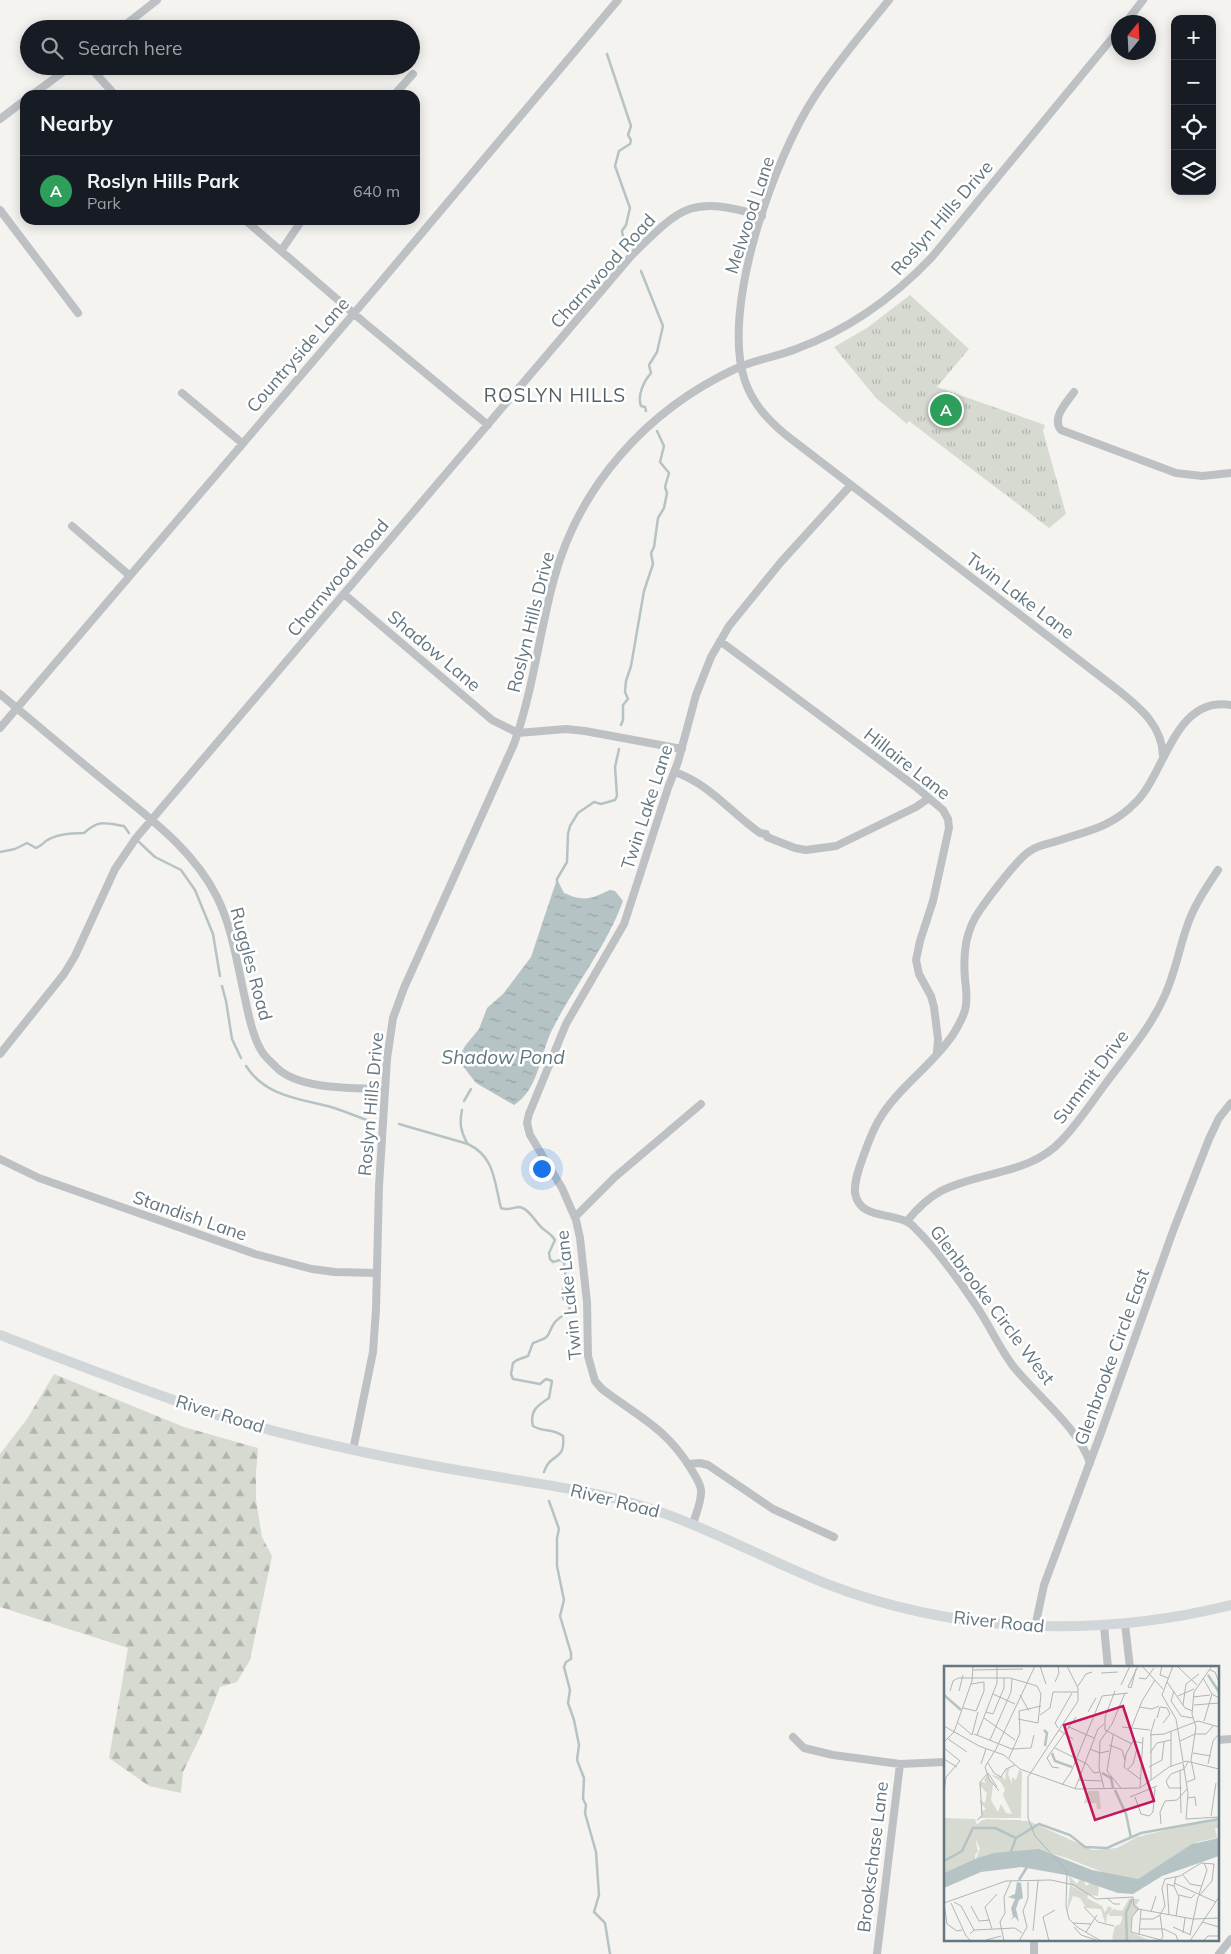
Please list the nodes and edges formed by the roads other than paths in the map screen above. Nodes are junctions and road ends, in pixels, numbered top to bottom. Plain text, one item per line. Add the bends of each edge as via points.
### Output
1 (157, 0) edge
2 (618, 0) edge
3 (889, 0) edge
4 (1142, 0) edge
5 (1131, 15) edge
6 (131, 20) edge
7 (1111, 40) edge
8 (59, 75) edge
9 (97, 75) edge
10 (412, 75) edge
11 (39, 90) edge
12 (111, 90) edge
13 (399, 90) edge
14 (20, 104) edge
15 (0, 119) edge
16 (0, 210) edge
17 (762, 216) junction
18 (250, 225) edge
19 (299, 225) edge
20 (281, 251) junction
21 (78, 312) dead end
22 (353, 313) junction
23 (741, 366) junction
24 (1074, 392) dead end
25 (182, 393) dead end
26 (488, 424) junction
27 (242, 443) junction
28 (1231, 473) edge
29 (850, 486) junction
30 (72, 526) dead end
31 (129, 575) junction
32 (344, 594) junction
33 (720, 641) junction
34 (0, 694) edge
35 (1231, 705) edge
36 (16, 708) junction
37 (0, 728) edge
38 (518, 733) junction
39 (682, 749) junction
40 (1163, 756) junction
41 (675, 772) junction
42 (928, 798) junction
43 (152, 820) junction
44 (1218, 870) dead end
45 (0, 1054) edge
46 (935, 1056) junction
47 (385, 1089) junction
48 (1231, 1103) edge
49 (700, 1104) dead end
50 (0, 1159) edge
51 (575, 1217) junction
52 (908, 1221) junction
53 (378, 1273) junction
54 (0, 1335) edge
55 (353, 1450) junction
56 (1090, 1463) junction
57 (688, 1464) junction
58 (692, 1524) junction
59 (834, 1537) dead end
60 (1231, 1605) edge
61 (1125, 1624) junction
62 (1104, 1626) junction
63 (1035, 1627) junction
64 (1108, 1666) edge
65 (1130, 1666) edge
66 (793, 1738) dead end
67 (1231, 1739) edge
68 (1218, 1740) edge
69 (944, 1762) edge
70 (900, 1764) junction
71 (1231, 1938) edge
72 (876, 1954) edge
73 (1219, 1954) edge

1 - 6 street
2 - 22 street, Countryside Lane
3 - 17 street, Melwood Lane via 814,97 791,139
4 - 5 street
7 - 23 street, Roslyn Hills Drive via 932,257 897,291 821,339
8 - 11 street
9 - 12 street
10 - 13 street
14 - 15 street
16 - 21 street
17 - 23 street, Melwood Lane via 742,294 738,345
17 - 26 street, Charnwood Road via 708,205 691,208 663,224 616,273
18 - 20 street
19 - 20 street
20 - 22 street
22 - 26 street
22 - 27 street, Countryside Lane
23 - 29 street, Melwood Lane via 752,397 768,420
23 - 38 street, Roslyn Hills Drive via 667,411 638,436 615,460 579,512 554,578
24 - 28 street via 1059,416 1057,422 1061,430 1176,472 1202,476
25 - 27 street
26 - 32 street, Charnwood Road
27 - 31 street, Countryside Lane
29 - 33 street, Twin Lake Lane via 781,562
29 - 40 street, Twin Lake Lane via 1118,690 1148,717 1162,741
30 - 31 street
31 - 36 street, Countryside Lane
32 - 38 street, Shadow Lane via 492,720
32 - 43 street, Charnwood Road
33 - 39 street, Twin Lake Lane via 696,695
33 - 42 street, Hillaire Lane
34 - 36 street, Ruggles Road
35 - 40 street, Glenbrooke Circle West via 1223,703 1205,707 1192,715
36 - 37 street, Countryside Lane
36 - 43 street, Ruggles Road
38 - 39 street via 566,729
38 - 47 street, Roslyn Hills Drive via 404,988 393,1018
39 - 41 street, Twin Lake Lane
40 - 46 street, Glenbrooke Circle West via 1146,789 1123,815 1095,830 1027,852 979,911 970,926 964,952 965,1010 952,1036
41 - 42 street via 704,786 760,833 806,850 841,843
41 - 51 street, Twin Lake Lane via 624,924 566,1024 527,1122 530,1135 562,1188
42 - 46 street, Hillaire Lane via 945,813 949,828 934,901 917,955 918,970 934,1007 938,1048
43 - 45 street, Charnwood Road via 115,869 64,974
43 - 47 street, Ruggles Road via 199,867 218,899 261,1051 282,1071 309,1083
44 - 52 street, Summit Drive via 1191,916 1173,976 1155,1014 1061,1141 1050,1152 1026,1164 940,1192
46 - 52 street, Glenbrooke Circle West via 882,1114 856,1182 857,1200 866,1210
47 - 53 street, Roslyn Hills Drive
48 - 56 street, Glenbrooke Circle East via 1209,1139 1172,1231
49 - 51 street via 615,1177
50 - 53 street, Standish Lane via 38,1178 255,1254 312,1269
51 - 57 street, Twin Lake Lane via 587,1302 588,1356 596,1381 602,1389 658,1428
52 - 56 street, Glenbrooke Circle West via 976,1304 1013,1366 1082,1444
53 - 55 street, Roslyn Hills Drive via 373,1352
54 - 55 main road, River Road via 218,1415
55 - 58 main road, River Road via 598,1494
56 - 63 street, Glenbrooke Circle East via 1044,1585
57 - 58 street, Twin Lake Lane via 701,1491
57 - 59 street via 708,1465 773,1509
58 - 63 main road, River Road via 803,1574 885,1603 968,1620
60 - 61 main road, River Road
61 - 62 main road, River Road
61 - 65 street
62 - 63 main road, River Road
62 - 64 street
66 - 70 street via 813,1751
67 - 68 street
69 - 70 street
70 - 72 street, Brookschase Lane
71 - 73 street

